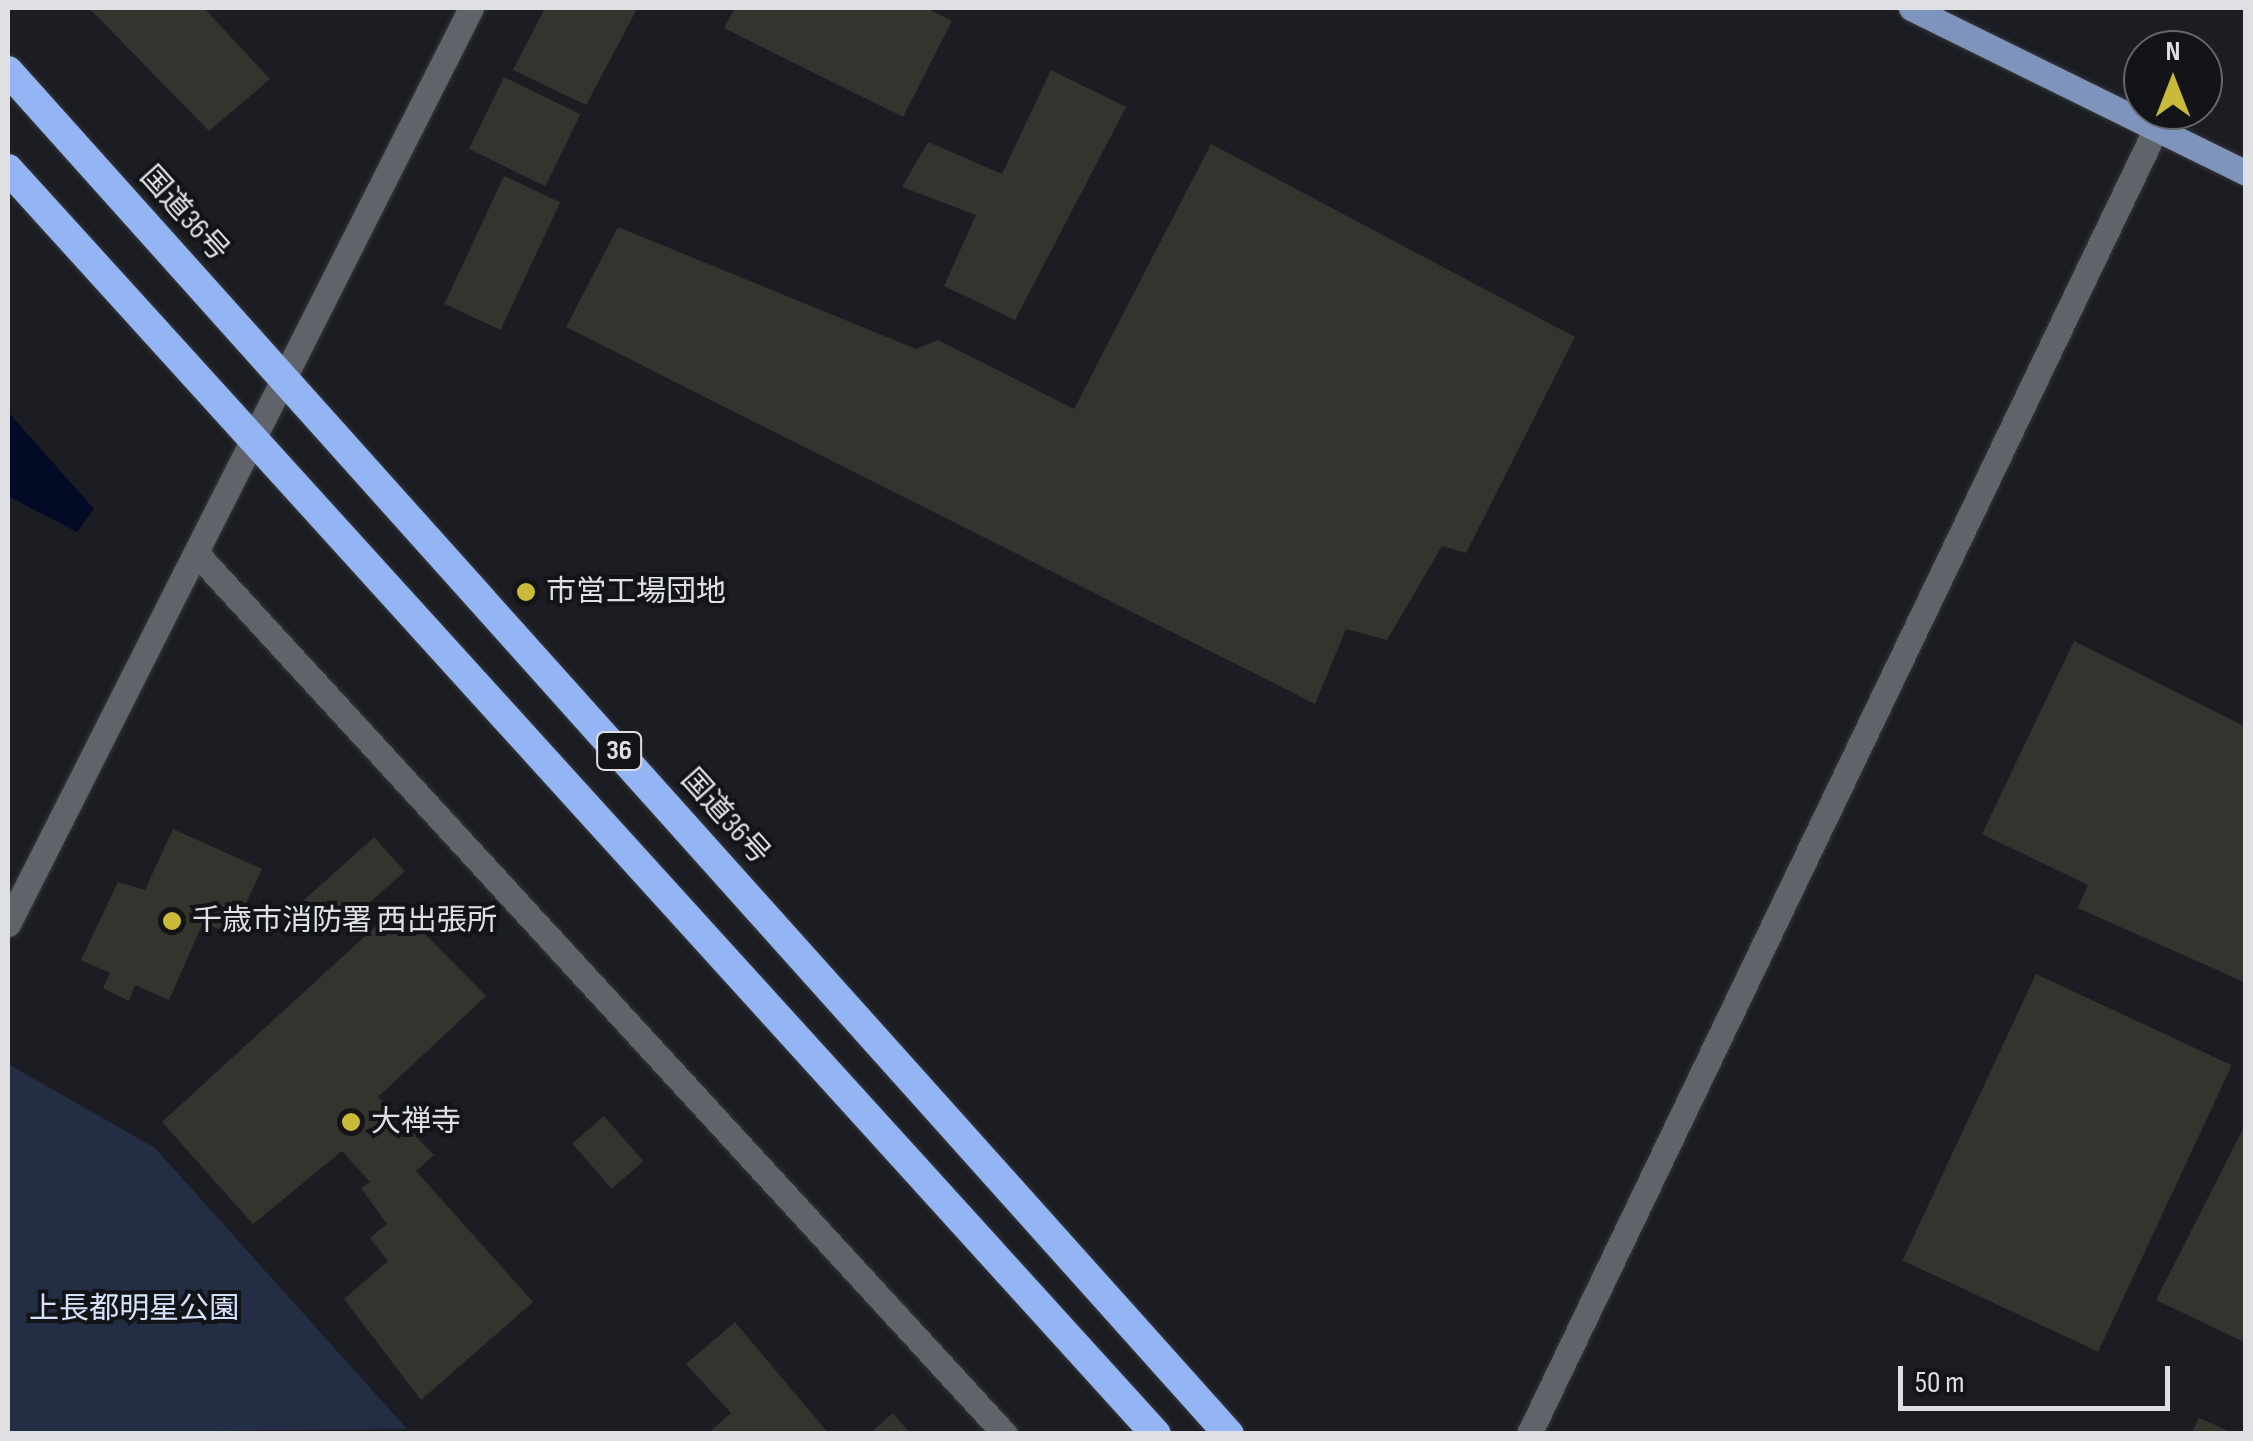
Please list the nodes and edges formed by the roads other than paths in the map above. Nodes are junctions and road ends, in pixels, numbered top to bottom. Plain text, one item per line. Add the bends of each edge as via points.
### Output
1 (471, 8) edge
2 (1910, 8) edge
3 (8, 71) edge
4 (2123, 112) edge
5 (2155, 130) edge
6 (2160, 130) edge
7 (8, 169) edge
8 (2246, 173) edge
9 (287, 380) junction
10 (253, 442) junction
11 (198, 555) junction
12 (8, 924) edge
13 (1005, 1434) edge
14 (1156, 1434) edge
15 (1229, 1434) edge
16 (1529, 1434) edge

1 - 9 street
2 - 4 main road
3 - 9 highway, 国道36号 / 36
5 - 16 street
6 - 8 main road
7 - 10 highway, 36
9 - 10 street
9 - 15 highway, 国道36号 / 36
10 - 11 street
10 - 14 highway, 36
11 - 12 street
11 - 13 street

